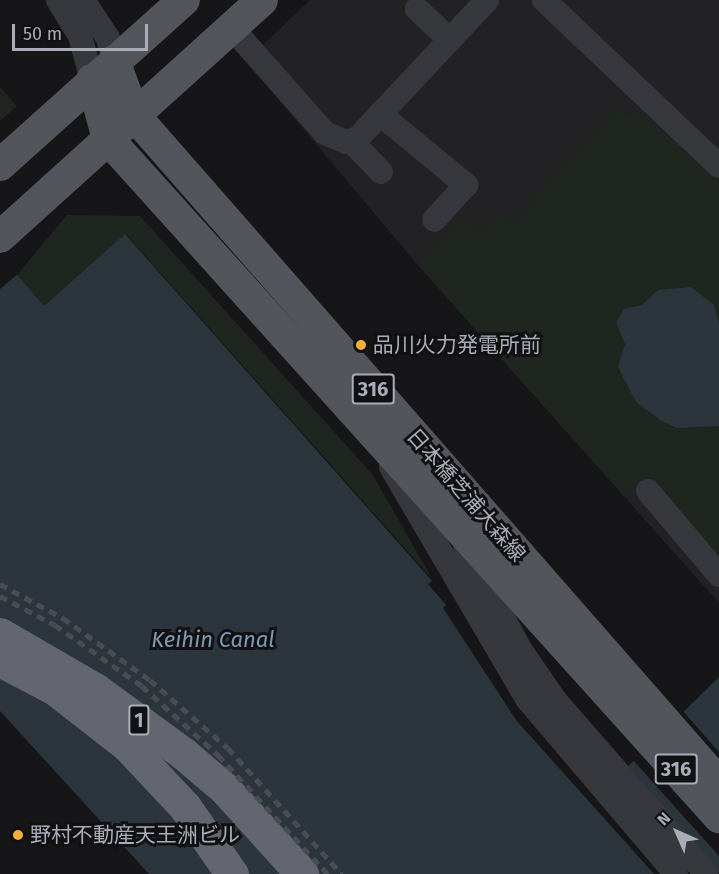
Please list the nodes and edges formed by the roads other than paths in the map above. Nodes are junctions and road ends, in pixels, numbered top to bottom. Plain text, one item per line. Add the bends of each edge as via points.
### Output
1 (58, 0) edge
2 (83, 0) edge
3 (184, 0) edge
4 (262, 0) edge
5 (487, 0) edge
6 (544, 0) edge
7 (417, 9) dead end
8 (232, 28) junction
9 (450, 40) junction
10 (103, 71) junction
11 (380, 114) junction
12 (134, 115) junction
13 (108, 139) junction
14 (351, 141) junction
15 (0, 165) edge
16 (719, 166) edge
17 (381, 172) dead end
18 (434, 220) dead end
19 (0, 237) edge
20 (367, 426) junction
21 (648, 491) dead end
22 (452, 519) junction
23 (719, 575) edge
24 (0, 634) edge
25 (0, 660) edge
26 (642, 713) junction
27 (719, 783) edge
28 (719, 817) edge
29 (232, 874) edge
30 (302, 874) edge
31 (676, 874) edge
32 (706, 874) edge

1 - 10 street
2 - 10 street via 108,38
3 - 10 main road
4 - 8 main road
5 - 9 street
6 - 16 street
7 - 9 street
8 - 12 main road
8 - 14 street via 325,133
9 - 11 street
10 - 12 main road, 日本橋芝浦大森線 / 316
10 - 13 main road, 日本橋芝浦大森線 / 316
10 - 15 main road
11 - 14 street
11 - 18 street via 466,185
12 - 13 main road
12 - 26 main road, 日本橋芝浦大森線 / 316
13 - 19 main road
13 - 20 main road, 日本橋芝浦大森線 / 316
14 - 17 street
20 - 22 main road, 日本橋芝浦大森線 / 316
20 - 31 street via 527,699
21 - 23 street
22 - 26 main road, 日本橋芝浦大森線 / 316
22 - 32 street via 511,633 555,700
24 - 30 highway, 1 via 123,708 225,789
25 - 29 highway, 1 via 55,689 128,745 185,807
26 - 27 main road, 日本橋芝浦大森線 / 316
26 - 28 main road, 日本橋芝浦大森線 / 316

